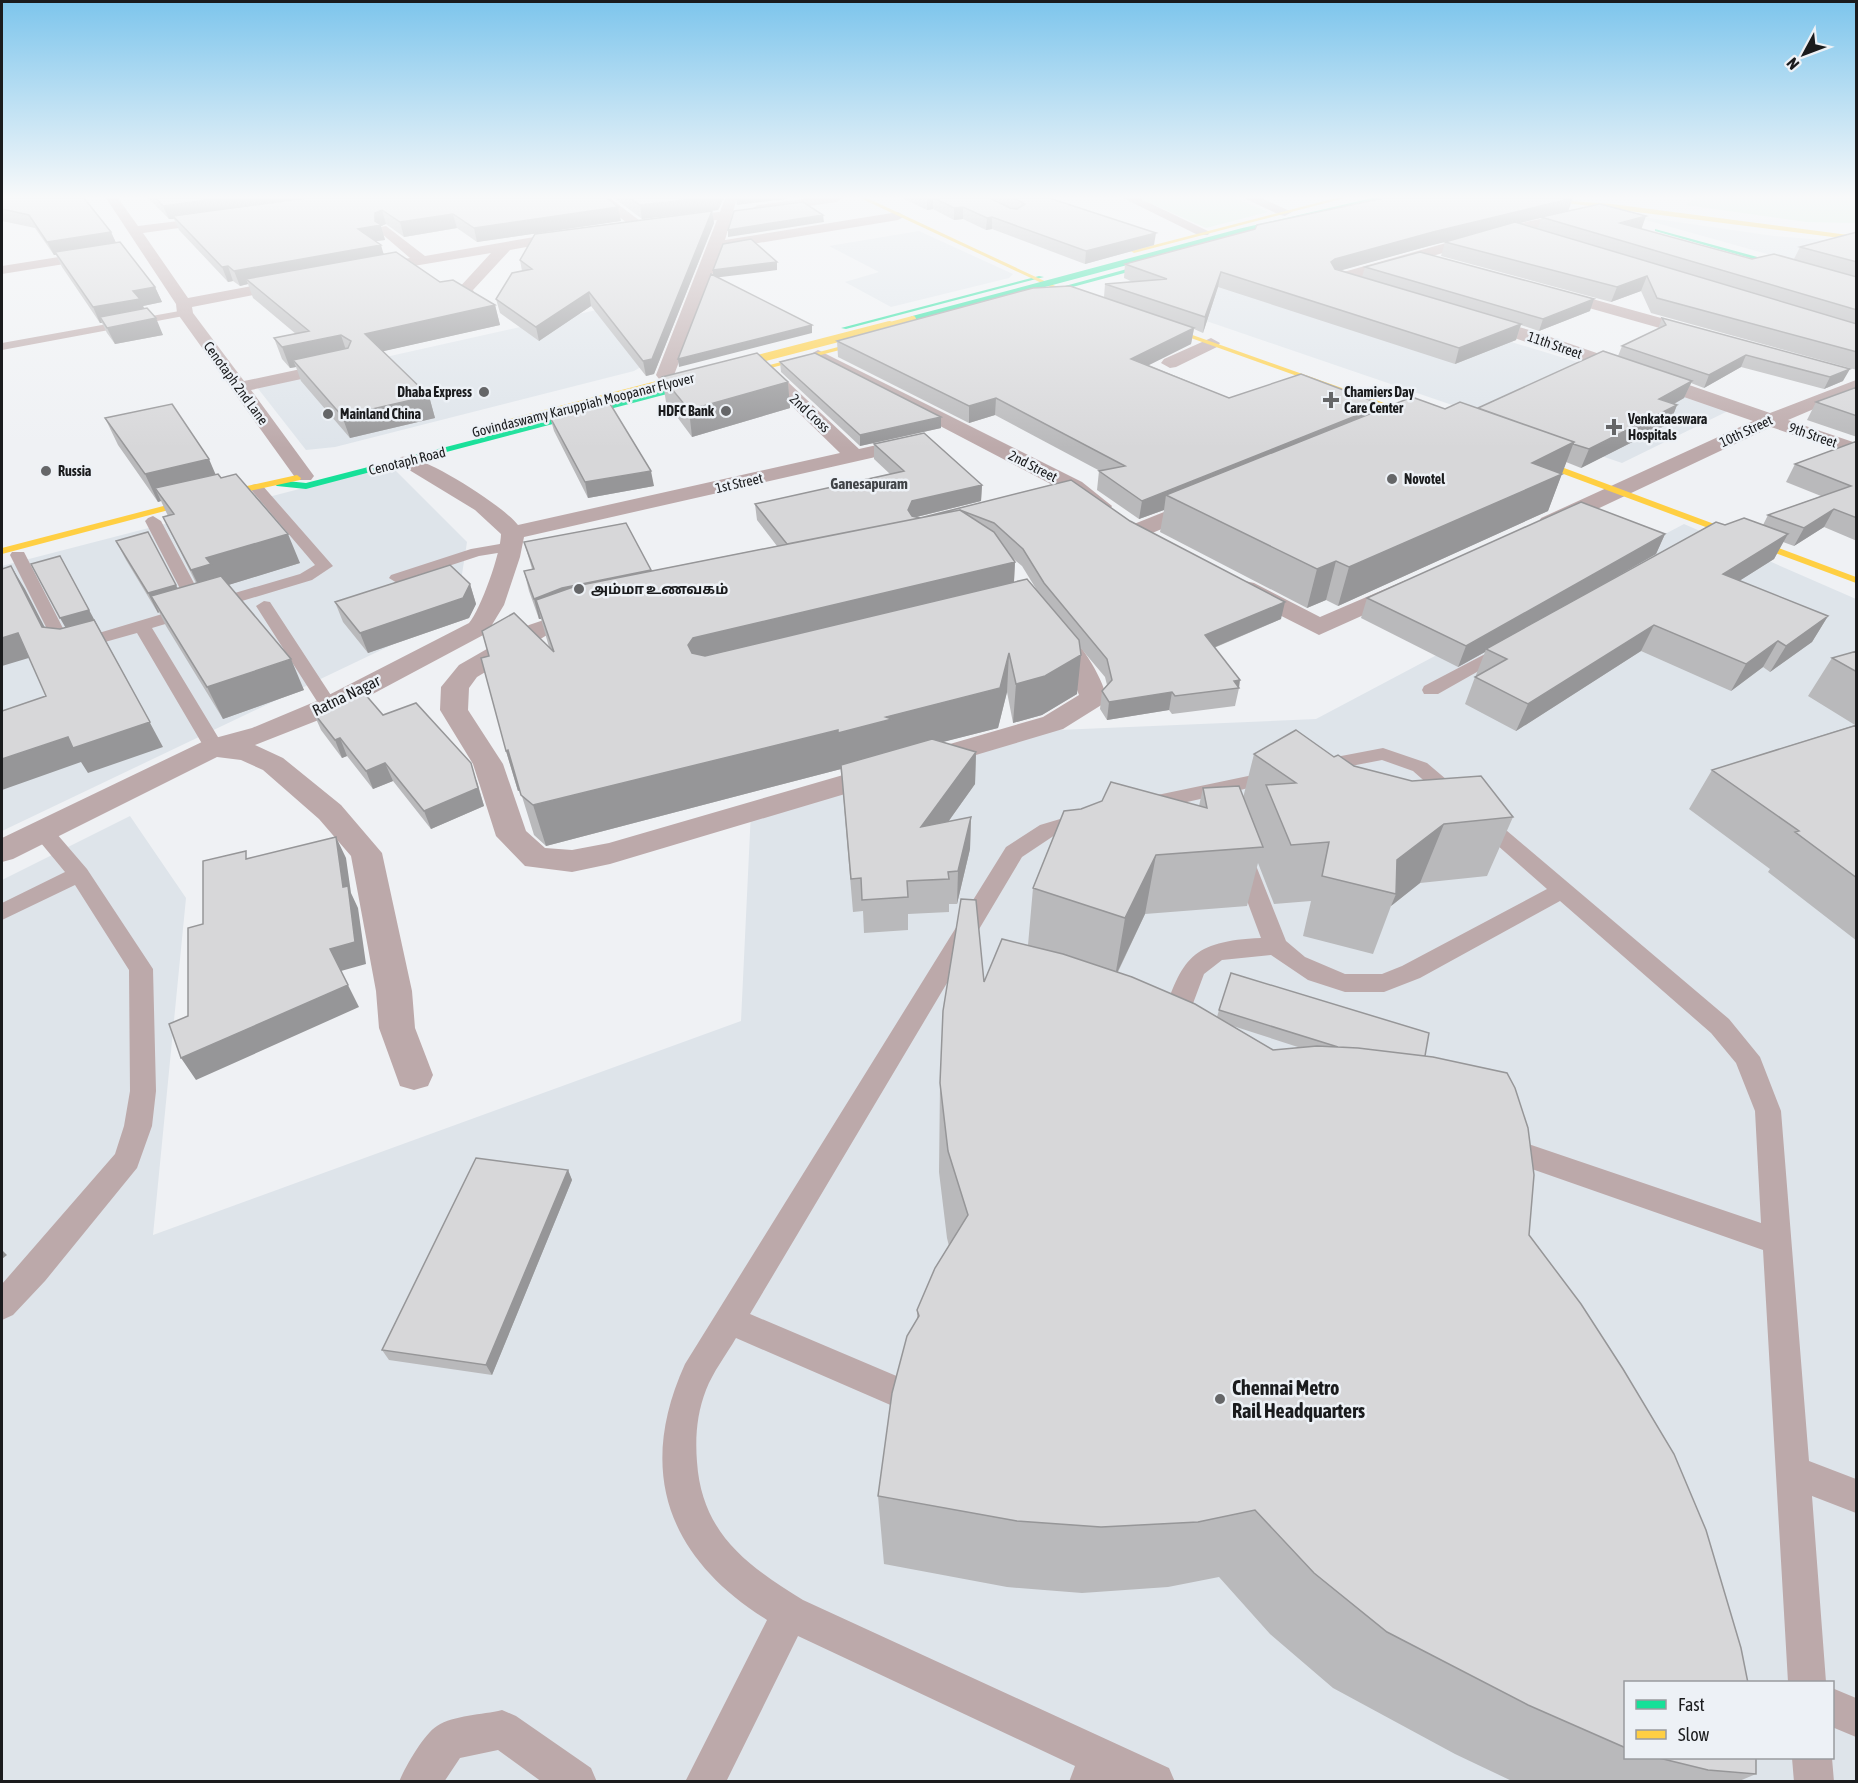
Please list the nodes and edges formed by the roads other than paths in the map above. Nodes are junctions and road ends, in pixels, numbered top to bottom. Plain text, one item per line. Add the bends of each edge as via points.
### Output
1 (160, 281) edge
2 (308, 281) edge
3 (473, 281) edge
4 (702, 281) edge
5 (1024, 281) edge
6 (1032, 281) edge
7 (1055, 281) edge
8 (1070, 281) edge
9 (1099, 281) edge
10 (1347, 281) edge
11 (1840, 281) edge
12 (1528, 286) edge
13 (1857, 286) edge
14 (1080, 287) junction
15 (1364, 287) edge
16 (1053, 290) junction
17 (1099, 292) dead end
18 (469, 299) edge
19 (185, 308) junction
20 (1463, 316) edge
21 (1721, 340) edge
22 (1211, 343) junction
23 (2, 347) edge
24 (818, 355) junction
25 (348, 363) edge
26 (1170, 363) edge
27 (764, 369) junction
28 (665, 375) junction
29 (1853, 379) edge
30 (239, 387) junction
31 (1418, 416) junction
32 (1770, 420) junction
33 (496, 423) junction
34 (1386, 429) edge
35 (965, 431) junction
36 (1507, 449) edge
37 (1857, 450) edge
38 (379, 453) dead end
39 (856, 456) junction
40 (364, 461) junction
41 (408, 461) junction
42 (304, 477) junction
43 (277, 483) junction
44 (1624, 483) junction
45 (1074, 487) junction
46 (257, 488) junction
47 (1660, 490) dead end
48 (234, 494) junction
49 (1223, 495) edge
50 (1039, 496) edge
51 (153, 521) junction
52 (1718, 526) junction
53 (1533, 530) edge
54 (1137, 531) junction
55 (512, 540) junction
56 (1700, 540) edge
57 (1802, 544) edge
58 (1167, 547) edge
59 (7, 555) edge
60 (1857, 565) edge
61 (397, 578) dead end
62 (1426, 578) edge
63 (1228, 579) edge
64 (1857, 580) edge
65 (264, 606) dead end
66 (612, 608) edge
67 (198, 609) junction
68 (1035, 611) edge
69 (142, 626) junction
70 (478, 628) junction
71 (526, 637) junction
72 (1524, 638) edge
73 (420, 658) junction
74 (468, 671) junction
75 (1431, 690) dead end
76 (329, 706) junction
77 (214, 747) junction
78 (42, 831) junction
79 (1236, 842) edge
80 (2, 851) edge
81 (79, 874) junction
82 (1564, 889) junction
83 (2, 912) edge
84 (1276, 946) junction
85 (1171, 1033) edge
86 (414, 1074) dead end
87 (1485, 1142) edge
88 (1777, 1242) junction
89 (2, 1305) edge
90 (729, 1320) junction
91 (902, 1394) edge
92 (1793, 1472) junction
93 (1857, 1496) edge
94 (790, 1613) junction
95 (1808, 1681) edge
96 (1834, 1707) edge
97 (1857, 1718) edge
98 (1812, 1759) edge
99 (1094, 1769) edge
100 (419, 1782) edge
101 (577, 1782) edge
102 (705, 1782) edge
103 (1155, 1782) edge
104 (1814, 1782) edge

1 - 19 street, Cenotaph 2nd Lane
2 - 19 street
3 - 18 street via 465,290
4 - 28 street
5 - 28 main road
6 - 16 main road
7 - 33 main road, Govindaswamy Karuppiah Moopanar Flyover, bridge
8 - 14 main road
9 - 14 main road, Cenotaph Road
10 - 15 street
11 - 13 main road
12 - 21 street
14 - 16 main road, Cenotaph Road
14 - 17 main road
16 - 24 main road, Cenotaph Road
19 - 23 lane
19 - 30 street, Cenotaph 2nd Lane
20 - 32 street, 11th Street
22 - 26 street
22 - 31 main road
22 - 31 main road via 1139,312 1442,418
24 - 27 main road, Cenotaph Road
24 - 35 street, 2nd Street
25 - 30 street
27 - 39 street, 2nd Cross
27 - 41 main road, Cenotaph Road
28 - 33 main road
29 - 32 street, 10th Street
30 - 42 street, Cenotaph 2nd Lane
31 - 34 street
32 - 37 street, 9th Street
32 - 44 street, 10th Street
33 - 40 main road, Govindaswamy Karuppiah Moopanar Flyover
35 - 39 street, 1st Street
35 - 45 street, 2nd Street
36 - 44 main road
38 - 40 main road, Cenotaph Road
39 - 55 street, 1st Street
40 - 42 main road, Govindaswamy Karuppiah Moopanar Flyover
41 - 43 main road, Cenotaph Road via 306,486
41 - 55 street via 472,498 506,524
42 - 43 main road, Cenotaph Road
43 - 46 main road, Cenotaph Road
44 - 47 main road
44 - 52 main road
44 - 53 street, 10th Street
45 - 50 street
45 - 54 street, 2nd Street
46 - 48 main road, Cenotaph Road
46 - 67 lane via 325,566 312,574
48 - 51 main road, Cenotaph Road via 208,506
48 - 59 main road, Cenotaph Road via 198,500
49 - 54 street
51 - 59 main road, Cenotaph Road
51 - 67 lane
52 - 56 lane
52 - 64 main road
54 - 58 street, 2nd Street
55 - 61 lane
55 - 70 street via 487,619
57 - 60 main road
59 - 69 lane via 63,645 73,646
62 - 63 street via 1319,627
65 - 76 lane
66 - 71 street via 557,622
67 - 69 lane
68 - 74 street via 1090,678 1093,698 1072,713 1030,730 572,861 536,858 512,836 488,764 454,710 455,687
69 - 77 lane
70 - 71 street
70 - 73 street, Ratna Nagar
71 - 74 street
72 - 75 lane
73 - 74 street
73 - 76 street, Ratna Nagar
76 - 77 street, Ratna Nagar via 262,734
77 - 78 street, Ratna Nagar
77 - 86 street via 248,752 273,764 330,812 366,854 394,991 397,1028
78 - 80 street, Ratna Nagar
78 - 81 lane
79 - 84 lane
81 - 83 lane
81 - 89 lane via 141,969 143,1091 138,1126 127,1160
82 - 84 lane via 1384,983 1345,983 1317,974
82 - 88 lane via 1743,1050 1757,1074 1768,1111
82 - 90 lane via 1439,781 1420,767 1383,754 1221,800 1063,823 1025,841 1014,852 961,960
84 - 85 lane via 1207,954 1190,976
87 - 88 lane
88 - 92 lane
90 - 91 lane
90 - 94 lane via 683,1405 678,1443 681,1492 692,1523 714,1556 750,1590
92 - 93 lane
92 - 95 lane
94 - 99 lane
94 - 102 lane
96 - 97 lane
98 - 104 lane
99 - 103 lane
100 - 101 lane via 449,1741 502,1730

